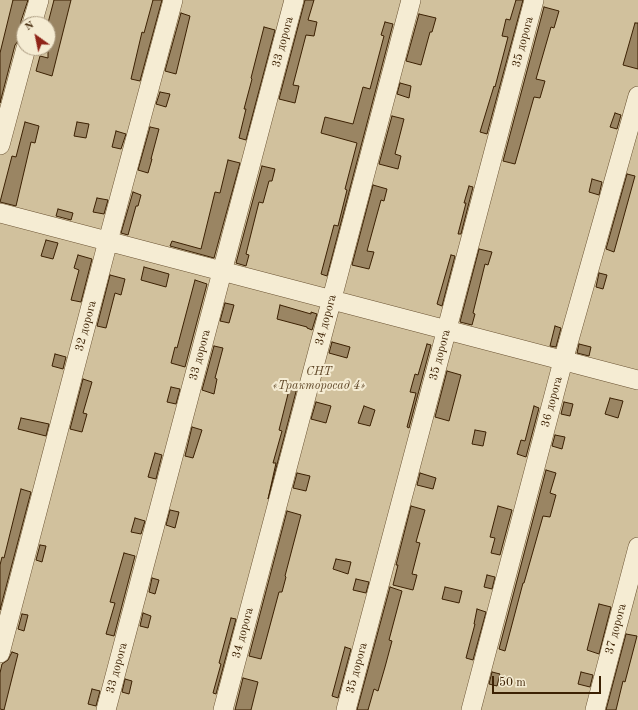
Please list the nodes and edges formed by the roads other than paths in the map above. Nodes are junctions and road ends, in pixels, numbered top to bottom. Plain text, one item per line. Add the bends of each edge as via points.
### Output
1 (38, 0) edge
2 (173, 0) edge
3 (294, 0) edge
4 (410, 0) edge
5 (534, 0) edge
6 (34, 16) edge
7 (24, 56) edge
8 (638, 96) edge
9 (0, 145) edge
10 (0, 213) edge
11 (108, 241) junction
12 (222, 271) junction
13 (331, 300) junction
14 (447, 330) junction
15 (563, 361) junction
16 (638, 380) edge
17 (638, 547) edge
18 (0, 653) edge
19 (106, 710) edge
20 (223, 710) edge
21 (346, 710) edge
22 (471, 710) edge
23 (595, 710) edge

1 - 6 street
2 - 11 street, 32 дорога
3 - 12 street, 33 дорога
4 - 13 street, 34 дорога
5 - 14 street, 35 дорога
7 - 9 street
8 - 15 street, 36 дорога
10 - 11 street
11 - 12 street
11 - 18 street, 32 дорога
12 - 13 street
12 - 19 street, 33 дорога
13 - 14 street
13 - 20 street, 34 дорога
14 - 15 street
14 - 21 street, 35 дорога
15 - 16 street
15 - 22 street, 36 дорога
17 - 23 street, 37 дорога

